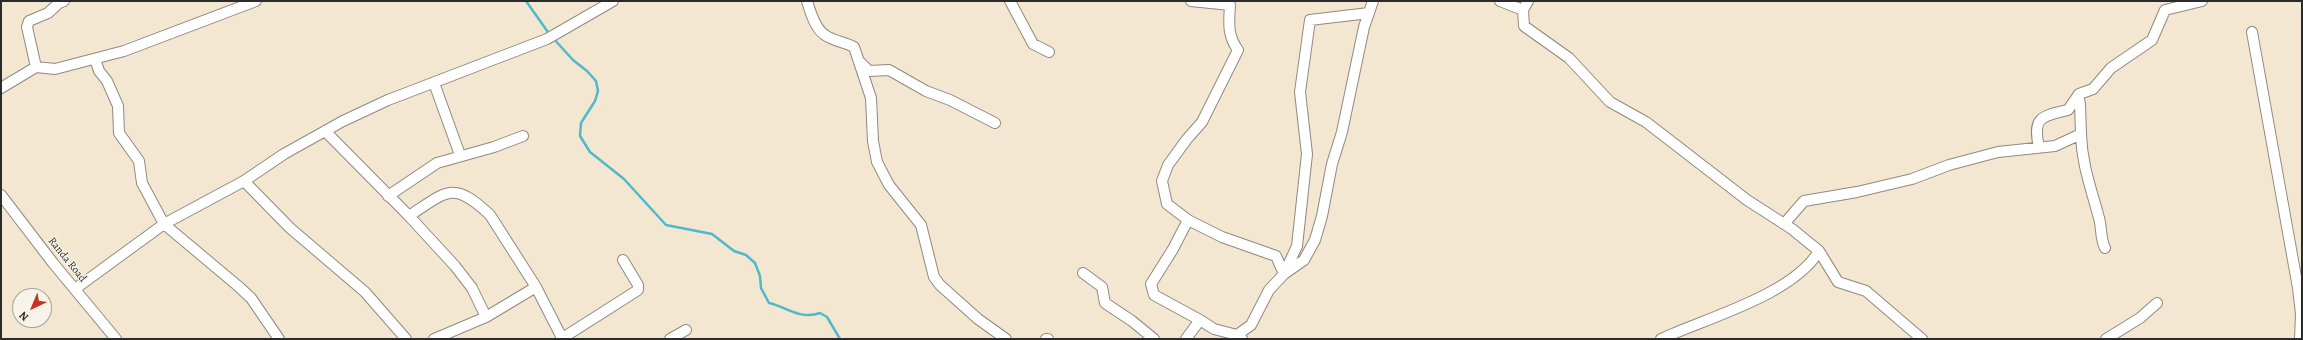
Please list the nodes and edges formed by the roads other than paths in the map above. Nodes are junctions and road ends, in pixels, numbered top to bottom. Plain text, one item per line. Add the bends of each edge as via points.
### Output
1 (64, 1) edge
2 (256, 1) edge
3 (613, 1) edge
4 (807, 1) edge
5 (1010, 1) edge
6 (1191, 1) edge
7 (1373, 1) edge
8 (1500, 1) edge
9 (2202, 1) edge
10 (1526, 5) edge
11 (1369, 13) junction
12 (2252, 32) dead end
13 (1049, 52) dead end
14 (95, 58) junction
15 (857, 58) junction
16 (36, 67) junction
17 (434, 83) junction
18 (1, 88) edge
19 (2078, 96) junction
20 (995, 123) dead end
21 (325, 131) junction
22 (2081, 134) junction
23 (523, 136) dead end
24 (2039, 147) junction
25 (460, 155) junction
26 (244, 181) junction
27 (1, 195) edge
28 (388, 196) junction
29 (409, 216) junction
30 (1188, 220) junction
31 (164, 224) junction
32 (1784, 224) junction
33 (2105, 248) dead end
34 (1819, 251) junction
35 (623, 260) dead end
36 (1083, 274) dead end
37 (1284, 274) junction
38 (536, 287) junction
39 (75, 289) junction
40 (2157, 303) dead end
41 (486, 317) junction
42 (1200, 320) junction
43 (686, 330) dead end
44 (2301, 334) edge
45 (1240, 337) edge
46 (116, 339) edge
47 (279, 339) edge
48 (406, 339) edge
49 (434, 339) edge
50 (561, 339) edge
51 (670, 339) edge
52 (1006, 339) edge
53 (1154, 339) edge
54 (1186, 339) edge
55 (1661, 339) edge
56 (1922, 339) edge
57 (2106, 339) edge

1 - 16 street via 59,2 48,13 28,21 27,27
2 - 14 street via 124,51
3 - 17 street via 547,40
4 - 15 street via 819,30 824,35 854,47
5 - 13 street via 1033,44
6 - 30 street via 1230,5 1229,30 1231,40 1238,50 1202,122 1168,164 1162,181 1166,204
7 - 11 street
8 - 10 street
9 - 19 street via 2166,10 2152,40 2111,68 2093,90
10 - 32 street via 1524,26 1569,58 1610,102 1646,122 1741,195
11 - 37 street via 1315,240 1304,260
11 - 37 street via 1310,20 1300,92 1307,154 1297,246
12 - 44 street via 2298,288
14 - 16 street via 55,69
14 - 31 street via 99,71 107,81 118,106 119,133 139,161 142,183
15 - 20 street via 869,71 889,70
15 - 52 street via 871,98 873,141 877,162 889,185 921,225 934,277 978,319
16 - 18 street
17 - 21 street via 388,100
17 - 25 street
19 - 22 street
19 - 24 street via 2068,110 2045,115 2039,120
21 - 26 street
21 - 28 street
22 - 24 street via 2055,146
22 - 33 street via 2082,158 2100,220
23 - 25 street via 494,147
24 - 32 street via 1998,152 1912,179 1804,201
25 - 28 street via 431,166
26 - 31 street
26 - 48 street via 290,228 365,292
27 - 39 street, Randa Road
28 - 29 street
29 - 38 street via 443,194 463,194 490,215
29 - 41 street via 472,288
30 - 37 street via 1222,237 1276,256
30 - 42 street via 1173,250 1151,284 1154,295
31 - 39 street
31 - 47 street via 251,298
32 - 34 street
34 - 55 street via 1812,262 1790,281 1731,312
34 - 56 street via 1838,282 1866,291
35 - 50 street via 638,285 638,290
36 - 53 street via 1102,287 1105,303
37 - 45 street via 1262,300 1251,325
38 - 41 street
38 - 50 street
39 - 46 street, Randa Road
40 - 57 street via 2140,318
41 - 49 street
42 - 45 street via 1214,330
42 - 54 street
43 - 51 street

